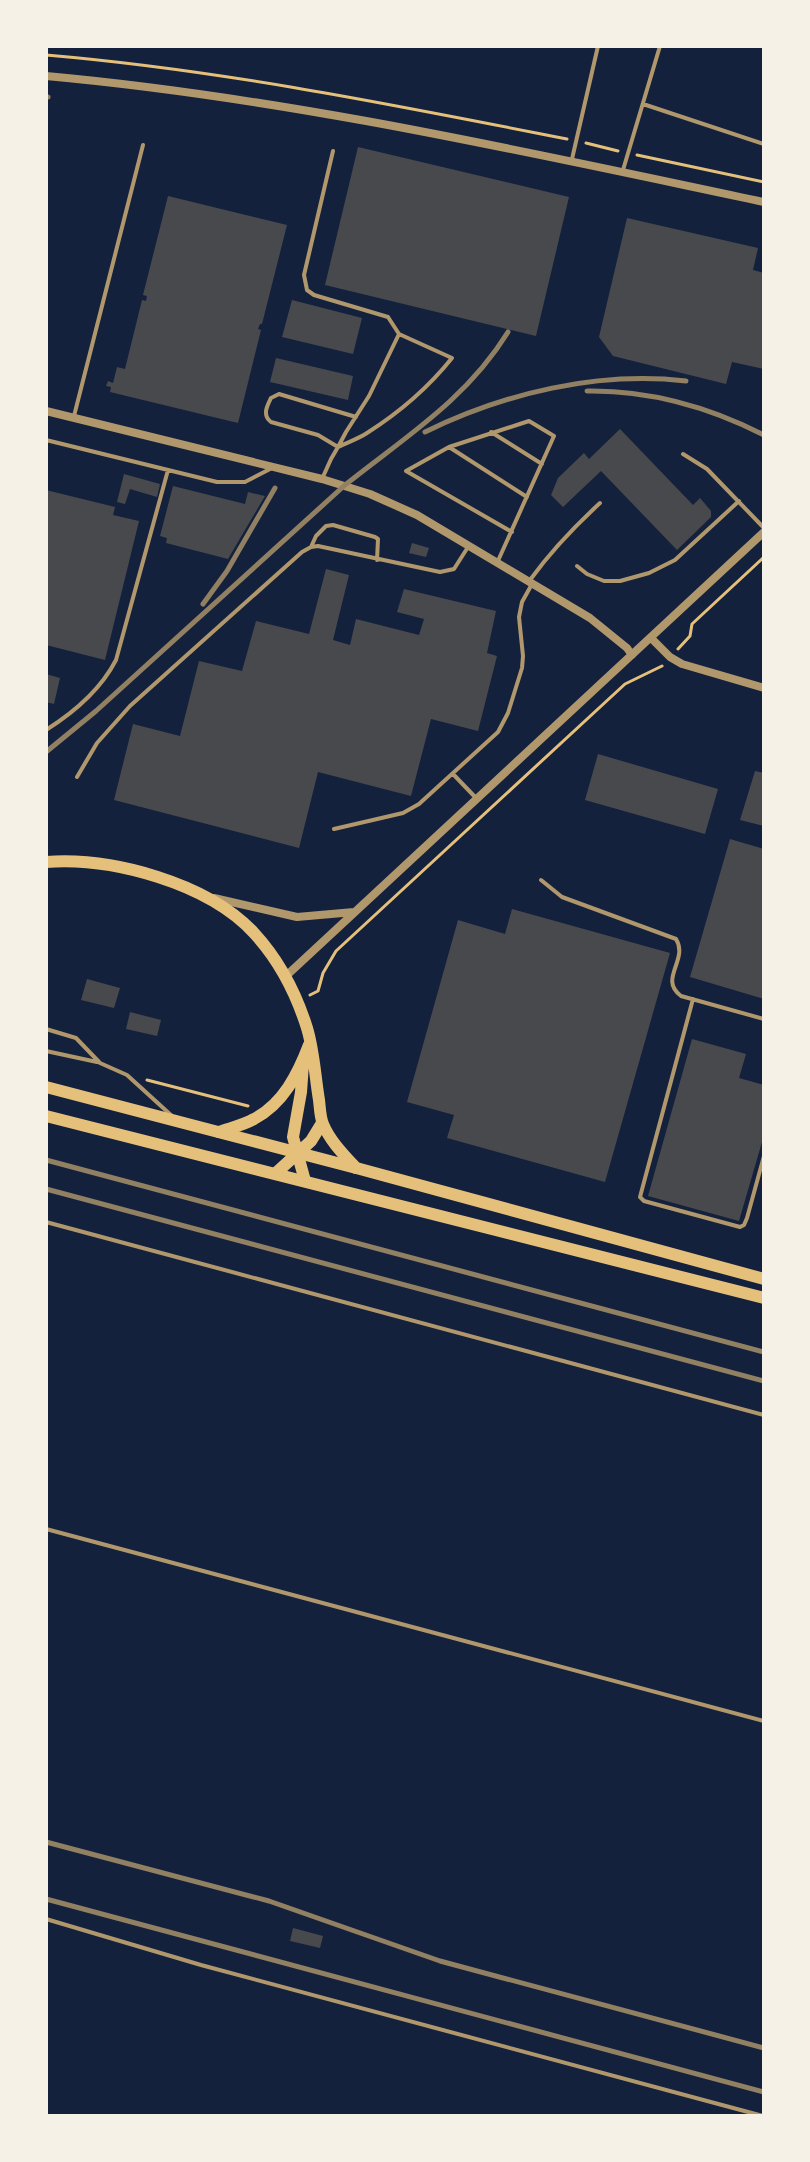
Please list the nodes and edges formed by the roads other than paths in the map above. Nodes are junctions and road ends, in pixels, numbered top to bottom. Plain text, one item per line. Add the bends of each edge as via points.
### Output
1 (598, 46) edge
2 (660, 46) edge
3 (46, 76) edge
4 (643, 104) junction
5 (764, 144) edge
6 (143, 145) dead end
7 (333, 151) dead end
8 (572, 162) junction
9 (623, 172) junction
10 (764, 202) edge
11 (399, 334) junction
12 (46, 411) edge
13 (356, 417) junction
14 (73, 418) junction
15 (491, 432) junction
16 (46, 440) edge
17 (338, 447) junction
18 (449, 447) junction
19 (683, 454) dead end
20 (542, 464) junction
21 (274, 467) junction
22 (168, 470) junction
23 (322, 479) junction
24 (527, 497) junction
25 (739, 501) junction
26 (600, 503) dead end
27 (764, 530) edge
28 (512, 532) junction
29 (470, 545) junction
30 (311, 547) junction
31 (377, 560) junction
32 (497, 563) junction
33 (577, 566) dead end
34 (530, 583) junction
35 (651, 638) junction
36 (632, 655) junction
37 (764, 688) edge
38 (46, 730) edge
39 (453, 774) junction
40 (77, 777) dead end
41 (477, 799) junction
42 (334, 829) dead end
43 (46, 862) edge
44 (541, 880) dead end
45 (204, 896) junction
46 (355, 912) junction
47 (286, 976) junction
48 (693, 999) junction
49 (764, 1019) edge
50 (46, 1029) edge
51 (311, 1042) junction
52 (46, 1051) edge
53 (303, 1061) junction
54 (100, 1063) junction
55 (46, 1087) edge
56 (46, 1116) edge
57 (180, 1122) junction
58 (322, 1123) junction
59 (219, 1132) junction
60 (297, 1154) junction
61 (764, 1156) edge
62 (356, 1168) junction
63 (276, 1173) junction
64 (305, 1181) junction
65 (46, 1222) edge
66 (764, 1279) edge
67 (764, 1298) edge
68 (764, 1415) edge
69 (46, 1529) edge
70 (764, 1721) edge
71 (46, 1919) edge
72 (763, 2116) edge

1 - 8 lane
2 - 4 lane
3 - 8 street via 423,130
4 - 5 lane
4 - 9 lane
6 - 14 lane
7 - 11 lane via 304,284 314,295 388,317
8 - 9 street
9 - 10 street
11 - 13 lane
11 - 17 lane via 452,358 410,403
12 - 14 street
13 - 17 lane
13 - 17 lane via 279,394 271,398 266,412 271,422 318,435
14 - 21 street
15 - 18 lane
15 - 20 lane
15 - 20 lane via 529,421 554,436
16 - 22 lane
17 - 23 lane
18 - 24 lane
18 - 28 lane via 406,471
19 - 25 lane
20 - 24 lane
21 - 22 lane via 233,483
21 - 23 street
22 - 38 lane via 116,660 101,684
23 - 29 street via 370,494
24 - 28 lane
25 - 27 lane
25 - 33 lane via 675,560 649,573 604,581
26 - 34 lane via 556,547
27 - 35 street
28 - 32 lane
29 - 31 lane via 454,569 440,572
29 - 32 street
30 - 31 lane
30 - 31 lane via 322,529 333,525 378,539
30 - 40 lane via 130,706 97,743
32 - 34 street
34 - 36 street via 590,618
34 - 39 lane via 520,610 522,668 508,713 498,732
35 - 36 street
35 - 37 street via 682,664
36 - 41 street
39 - 41 lane
39 - 42 lane via 403,813
41 - 46 street
43 - 45 main road via 99,862 133,869
44 - 48 lane via 562,897 676,939 680,952 672,986
45 - 46 street via 297,917
45 - 47 main road via 253,932
46 - 47 street
47 - 51 main road
48 - 49 lane
48 - 61 lane via 640,1197 740,1227
50 - 54 lane via 76,1038
51 - 53 main road
51 - 58 main road
52 - 54 lane
53 - 59 main road via 279,1101 254,1120
53 - 60 main road via 293,1133
54 - 57 lane via 127,1075
55 - 57 main road
56 - 63 main road
57 - 59 main road
58 - 60 main road
58 - 62 main road
59 - 60 main road
60 - 62 main road
60 - 63 main road
60 - 64 main road
62 - 66 main road
63 - 64 main road
64 - 67 main road
65 - 68 lane
69 - 70 lane
71 - 72 lane

